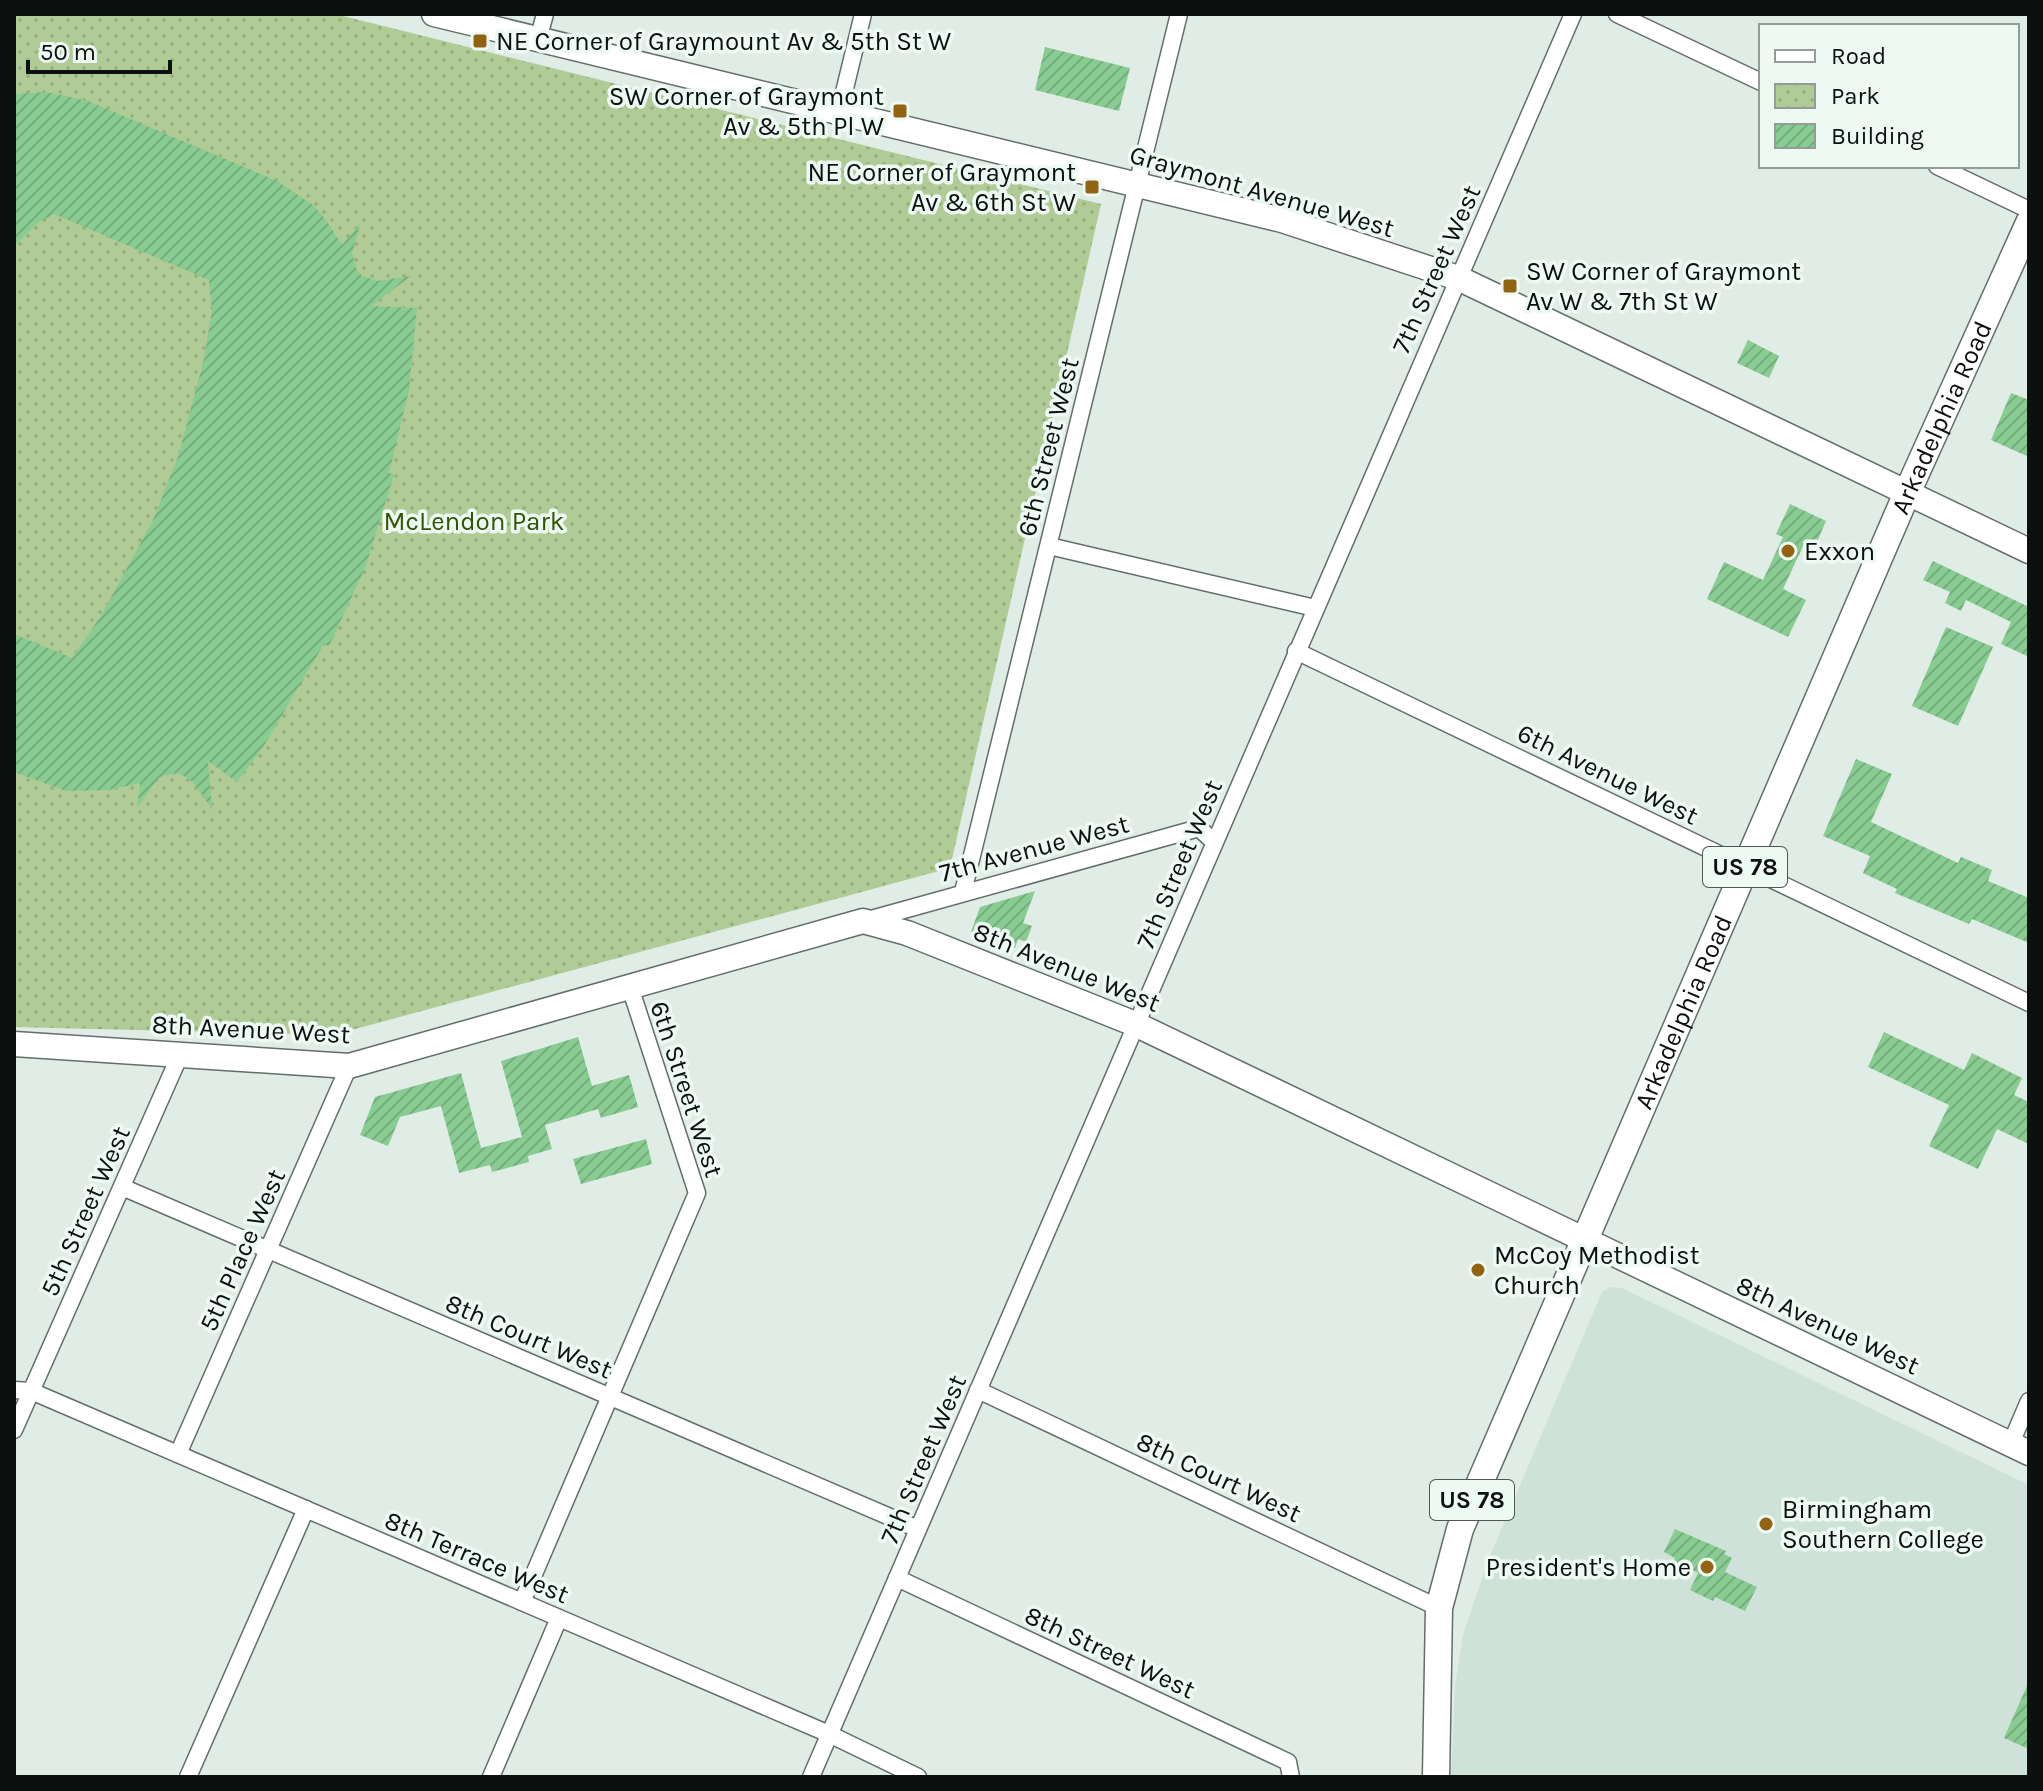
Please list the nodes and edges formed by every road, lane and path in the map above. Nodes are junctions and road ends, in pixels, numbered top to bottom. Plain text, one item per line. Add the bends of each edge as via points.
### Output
1 (434, 14) edge
2 (545, 14) edge
3 (863, 14) edge
4 (1179, 14) edge
5 (1573, 14) edge
6 (1617, 14) edge
7 (538, 40) junction
8 (1759, 81) edge
9 (839, 113) junction
10 (1941, 168) edge
11 (1137, 183) junction
12 (2029, 210) edge
13 (2029, 223) edge
14 (1458, 278) junction
15 (1907, 493) junction
16 (1049, 546) junction
17 (2029, 551) edge
18 (1315, 608) junction
19 (1296, 651) junction
20 (1214, 842) junction
21 (1745, 867) junction
22 (963, 892) junction
23 (863, 921) junction
24 (630, 987) junction
25 (2029, 1003) edge
26 (1135, 1024) junction
27 (14, 1044) edge
28 (180, 1055) junction
29 (349, 1066) junction
30 (122, 1187) junction
31 (1584, 1240) junction
32 (268, 1249) junction
33 (14, 1390) edge
34 (978, 1390) junction
35 (31, 1391) junction
36 (610, 1397) junction
37 (2029, 1401) edge
38 (14, 1430) edge
39 (2020, 1448) edge
40 (178, 1454) junction
41 (306, 1509) junction
42 (918, 1529) junction
43 (897, 1578) junction
44 (522, 1602) junction
45 (1439, 1608) junction
46 (559, 1618) junction
47 (829, 1734) junction
48 (188, 1777) edge
49 (491, 1777) edge
50 (811, 1777) edge
51 (918, 1777) edge
52 (1291, 1777) edge
53 (1436, 1777) edge

1 - 7 main road, Graymont Avenue West
2 - 7 street
3 - 9 street
4 - 11 street, 6th Street West
5 - 14 street, 7th Street West
6 - 8 street
7 - 9 main road, Graymont Avenue West
9 - 11 main road, Graymont Avenue West
10 - 12 street
11 - 14 main road, Graymont Avenue West via 1282,220
11 - 16 street, 6th Street West
13 - 15 main road, Arkadelphia Road / US 78
14 - 15 main road, Graymont Avenue West
14 - 18 street, 7th Street West
15 - 17 main road, Graymont Avenue West
15 - 21 main road, Arkadelphia Road / US 78
16 - 18 street
16 - 22 street, 6th Street West
18 - 19 street, 7th Street West
19 - 20 street, 7th Street West
19 - 21 street, 6th Avenue West
20 - 22 street, 7th Avenue West via 1199,828
20 - 26 street, 7th Street West
21 - 25 street, 6th Avenue West
21 - 31 main road, Arkadelphia Road / US 78
22 - 23 street, 7th Avenue West
23 - 24 main road, 8th Avenue West
23 - 26 main road, 8th Avenue West via 907,933
24 - 29 main road, 8th Avenue West
24 - 36 street, 6th Street West via 697,1193
26 - 31 main road, 8th Avenue West
26 - 34 street, 7th Street West
27 - 28 main road, 8th Avenue West
28 - 29 main road, 8th Avenue West
28 - 30 street, 5th Street West
29 - 32 street, 5th Place West
30 - 32 street, 8th Court West
30 - 35 street, 5th Street West
31 - 39 main road, 8th Avenue West
31 - 45 main road, Arkadelphia Road / US 78 via 1460,1529
32 - 36 street, 8th Court West
32 - 40 street, 5th Place West
33 - 35 street, 8th Terrace West
34 - 42 street, 7th Street West
34 - 45 street, 8th Court West
35 - 38 street, 5th Street West
35 - 40 street, 8th Terrace West
36 - 42 street, 8th Court West
36 - 44 street, 6th Street West
37 - 39 street
40 - 41 street, 8th Terrace West
41 - 44 street, 8th Terrace West
41 - 48 street
42 - 43 street, 7th Street West
43 - 47 street, 7th Street West
43 - 52 street, 8th Street West via 1288,1762
44 - 46 street, 8th Terrace West
45 - 53 main road, Arkadelphia Road / US 78
46 - 47 street, 8th Terrace West
46 - 49 street
47 - 50 street, 7th Street West
47 - 51 street, 8th Terrace West

